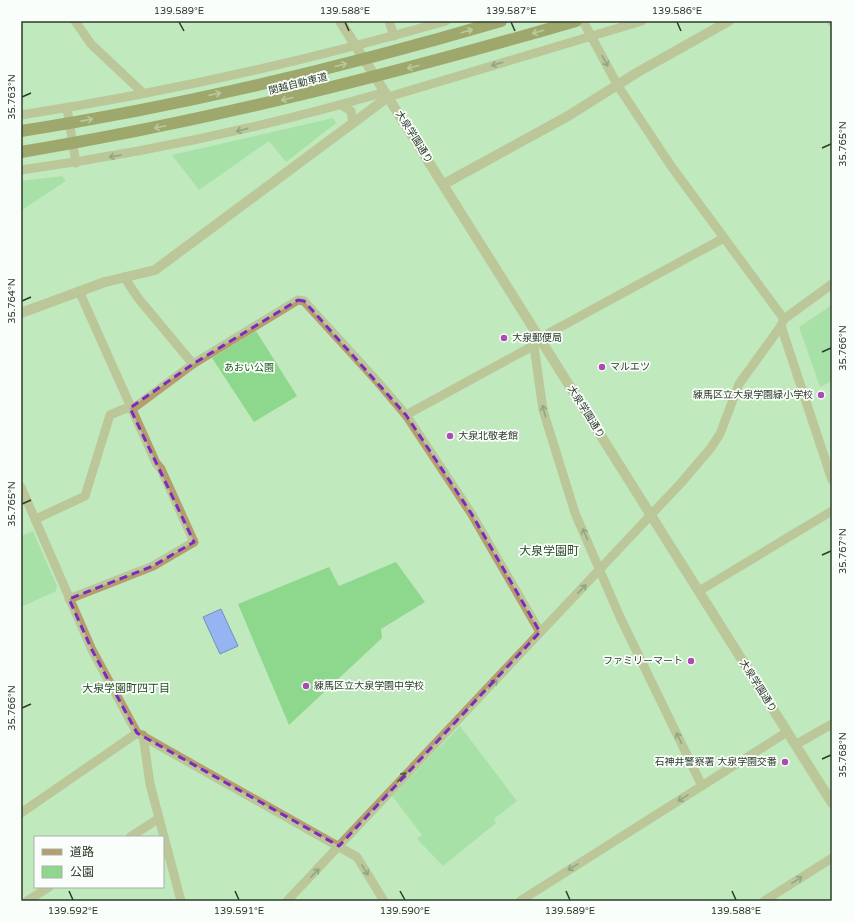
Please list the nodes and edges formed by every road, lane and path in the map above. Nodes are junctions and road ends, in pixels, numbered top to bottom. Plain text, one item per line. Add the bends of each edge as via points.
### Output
1 (75, 21) edge
2 (340, 21) edge
3 (389, 21) edge
4 (446, 21) edge
5 (501, 21) edge
6 (576, 21) edge
7 (583, 21) edge
8 (642, 21) edge
9 (729, 21) edge
10 (394, 36) junction
11 (592, 37) junction
12 (356, 47) junction
13 (618, 86) junction
14 (143, 93) junction
15 (388, 97) junction
16 (341, 105) junction
17 (66, 108) junction
18 (21, 115) edge
19 (353, 123) junction
20 (21, 130) edge
21 (21, 152) edge
22 (76, 163) junction
23 (21, 170) edge
24 (444, 184) junction
25 (724, 238) junction
26 (124, 277) junction
27 (832, 284) edge
28 (78, 291) junction
29 (21, 313) edge
30 (782, 323) junction
31 (539, 342) junction
32 (193, 364) junction
33 (130, 408) junction
34 (406, 414) junction
35 (832, 480) edge
36 (21, 487) edge
37 (832, 511) edge
38 (651, 514) junction
39 (36, 519) junction
40 (600, 570) junction
41 (699, 591) junction
42 (69, 599) junction
43 (540, 632) junction
44 (832, 724) edge
45 (787, 732) junction
46 (140, 734) junction
47 (795, 745) junction
48 (702, 786) junction
49 (832, 803) edge
50 (21, 813) edge
51 (158, 819) junction
52 (132, 836) edge
53 (163, 836) edge
54 (164, 840) edge
55 (339, 846) junction
56 (832, 858) edge
57 (48, 888) edge
58 (27, 901) edge
59 (181, 901) edge
60 (287, 901) edge
61 (384, 901) edge
62 (520, 901) edge
63 (764, 901) edge

1 - 14 street via 91,44
2 - 12 street, 大泉学園通り
3 - 10 street
4 - 10 street
20 -> 5 highway, 関越自動車道, bridge via 86,120 333,68
6 -> 21 highway, 関越自動車道, bridge via 412,67 241,110
7 - 11 street
8 - 11 street
9 - 13 street
10 - 12 street
11 -> 13 street
11 -> 15 street
12 - 14 street
12 - 15 street, 大泉学園通り
13 - 24 street
13 - 25 street via 671,166
14 - 17 street via 108,102
15 - 16 street via 378,94
15 - 19 street
15 - 24 street, 大泉学園通り
16 - 19 street via 351,111
16 -> 22 street via 219,136
17 - 18 street
17 - 22 street
19 - 26 street via 155,270
22 - 23 street
24 - 31 street, 大泉学園通り
25 - 30 street
25 - 31 street
26 - 28 street
26 - 32 street via 138,298
27 - 30 street
28 - 29 street
28 - 33 street
30 - 35 street
30 - 38 street via 739,384 720,434 710,449 682,483
31 - 34 street
31 - 38 street, 大泉学園通り
40 -> 31 street via 575,513 543,410
32 - 33 street via 135,407
32 - 34 street via 298,300 304,301
33 - 39 street via 110,415 85,496
33 - 42 street via 194,542 154,566
34 - 43 street via 470,513
36 - 39 street
37 - 41 street
38 - 40 street
38 - 41 street, 大泉学園通り
39 - 42 street
43 -> 40 street
48 -> 40 street
41 - 45 street, 大泉学園通り
42 - 46 street via 92,650
55 -> 43 street
44 - 47 street
45 - 47 street, 大泉学園通り
45 - 48 street
46 - 50 street
46 - 51 street
46 - 55 street
47 - 49 street, 大泉学園通り
48 -> 62 street
51 - 52 street
51 - 53 street
54 - 59 street
60 -> 55 street
55 -> 61 street via 357,857
63 -> 56 street
57 - 58 street

